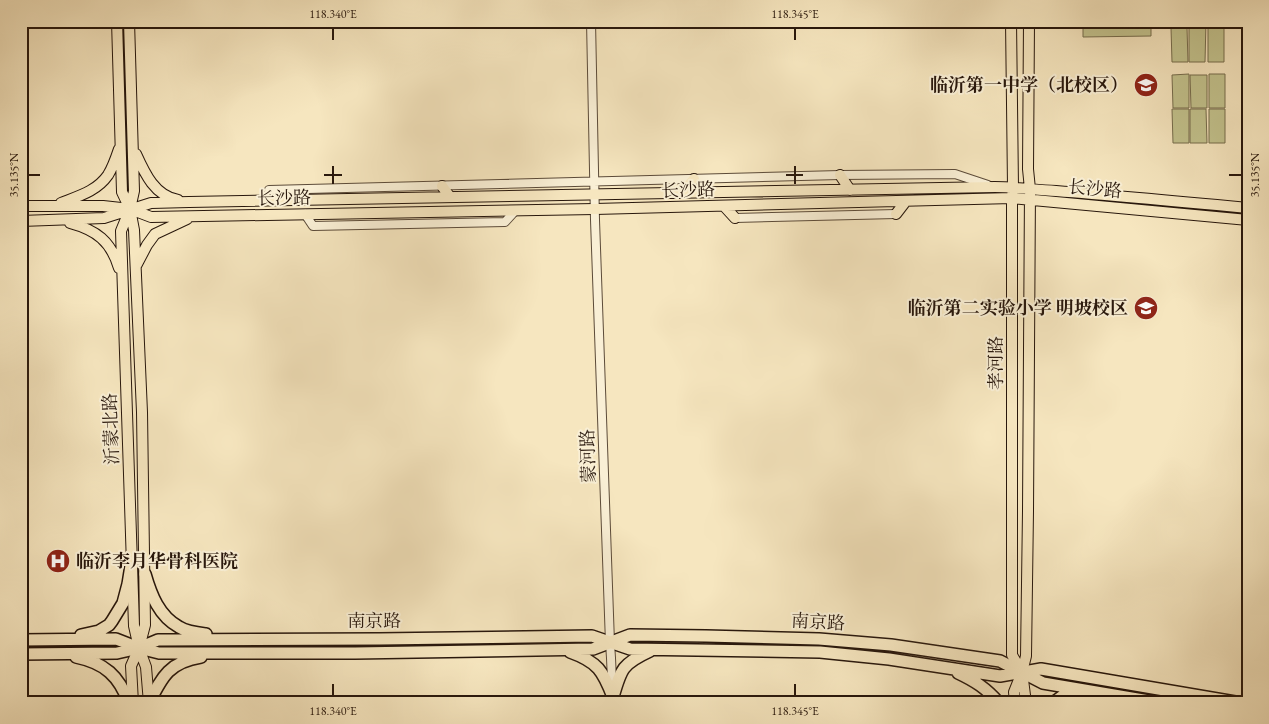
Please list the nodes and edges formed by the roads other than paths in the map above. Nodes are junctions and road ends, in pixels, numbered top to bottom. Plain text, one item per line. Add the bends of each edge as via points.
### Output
1 (117, 21) edge
2 (129, 21) edge
3 (591, 21) edge
4 (1011, 21) edge
5 (1028, 21) edge
6 (121, 146) junction
7 (133, 149) junction
8 (840, 174) junction
9 (694, 179) junction
10 (594, 182) junction
11 (442, 186) junction
12 (994, 187) junction
13 (269, 190) joint
14 (850, 190) junction
15 (1013, 192) junction
16 (682, 193) junction
17 (1030, 194) junction
18 (594, 195) junction
19 (450, 197) junction
20 (262, 200) junction
21 (906, 201) junction
22 (189, 202) junction
23 (55, 205) junction
24 (21, 206) edge
25 (724, 206) junction
26 (1248, 208) edge
27 (130, 209) junction
28 (595, 209) junction
29 (896, 214) joint
30 (195, 216) junction
31 (735, 218) joint
32 (59, 220) junction
33 (1248, 220) edge
34 (22, 223) edge
35 (136, 267) junction
36 (122, 281) junction
37 (132, 559) junction
38 (145, 574) junction
39 (21, 640) edge
40 (55, 640) junction
41 (235, 640) junction
42 (610, 643) junction
43 (139, 648) junction
44 (653, 649) junction
45 (564, 650) junction
46 (235, 653) junction
47 (21, 654) edge
48 (57, 654) junction
49 (948, 668) junction
50 (1022, 672) junction
51 (1091, 691) junction
52 (613, 700) edge
53 (131, 703) edge
54 (149, 703) edge
55 (999, 703) edge
56 (1015, 703) edge
57 (1026, 703) edge
58 (1053, 703) edge
59 (1161, 703) edge
60 (1241, 703) edge

1 - 6 main road, 沂蒙北路
2 - 7 main road, 沂蒙北路
3 - 10 street, 蒙河路
4 - 15 main road, 孝河路
5 - 17 main road, 孝河路
6 - 23 main road via 108,174 94,189
6 - 27 main road, 沂蒙北路 via 122,192
7 - 22 main road via 144,173 155,187 168,198
7 - 27 main road, 沂蒙北路 via 134,191
8 - 9 street
8 - 12 street via 955,174
8 - 14 main road
9 - 10 street
9 - 16 main road
10 - 11 street
10 - 18 street, 蒙河路
11 - 13 street
11 - 19 main road
12 - 14 main road, 长沙路
12 - 15 main road, 长沙路
13 - 20 main road
14 - 16 main road, 长沙路
15 - 17 main road, 长沙路
15 - 21 main road, 长沙路
15 - 50 main road, 孝河路 via 1012,655
16 - 18 main road, 长沙路
17 - 26 main road, 长沙路 via 1112,195
17 - 33 main road, 长沙路
17 - 50 main road, 孝河路 via 1026,656
18 - 19 main road, 长沙路
18 - 28 street, 蒙河路
19 - 20 main road, 长沙路
20 - 22 main road, 长沙路
21 - 25 main road, 长沙路
21 - 29 main road
22 - 27 main road, 长沙路 via 151,203
23 - 24 main road, 长沙路
23 - 27 main road, 长沙路
25 - 28 main road, 长沙路
25 - 31 main road
27 - 30 main road, 长沙路 via 151,217
27 - 32 main road, 长沙路 via 104,218
27 - 35 main road, 沂蒙北路
27 - 36 main road, 沂蒙北路 via 121,231
28 - 30 main road, 长沙路
28 - 42 street, 蒙河路
29 - 31 street
30 - 35 main road via 155,234
32 - 34 main road, 长沙路
32 - 36 main road via 97,234 115,256
35 - 38 main road, 沂蒙北路
36 - 37 main road, 沂蒙北路
37 - 40 highway via 123,603 109,625 92,633
37 - 43 main road, 沂蒙北路 via 134,626
38 - 41 highway via 157,605 179,627
38 - 43 main road, 沂蒙北路 via 146,625
39 - 40 highway, 南京路
40 - 43 highway, 南京路 via 116,639
41 - 42 highway, 南京路 via 592,636
41 - 43 highway, 南京路 via 158,640
42 - 44 highway, 南京路 via 630,649
42 - 45 highway, 南京路 via 592,650
42 - 50 highway, 南京路 via 630,635 819,639 891,645 1000,661
42 - 52 street, 蒙河路
43 - 46 highway, 南京路 via 159,653
43 - 48 highway, 南京路 via 117,653
43 - 53 main road, 沂蒙北路 via 131,666
43 - 54 main road, 沂蒙北路 via 146,666
44 - 49 highway, 南京路 via 820,652
44 - 52 highway via 625,665
45 - 46 highway, 南京路
45 - 52 highway via 596,664 605,677
46 - 54 highway via 196,658 176,665 166,672
47 - 48 highway, 南京路
48 - 53 highway via 83,659 112,673
49 - 50 highway, 南京路 via 1000,676
49 - 55 highway via 977,682
50 - 51 highway, 南京路 via 1042,683
50 - 56 main road, 孝河路 via 1014,692
50 - 57 main road, 孝河路
50 - 60 highway, 南京路 via 1042,669
51 - 58 highway via 1064,694
51 - 59 highway, 南京路

